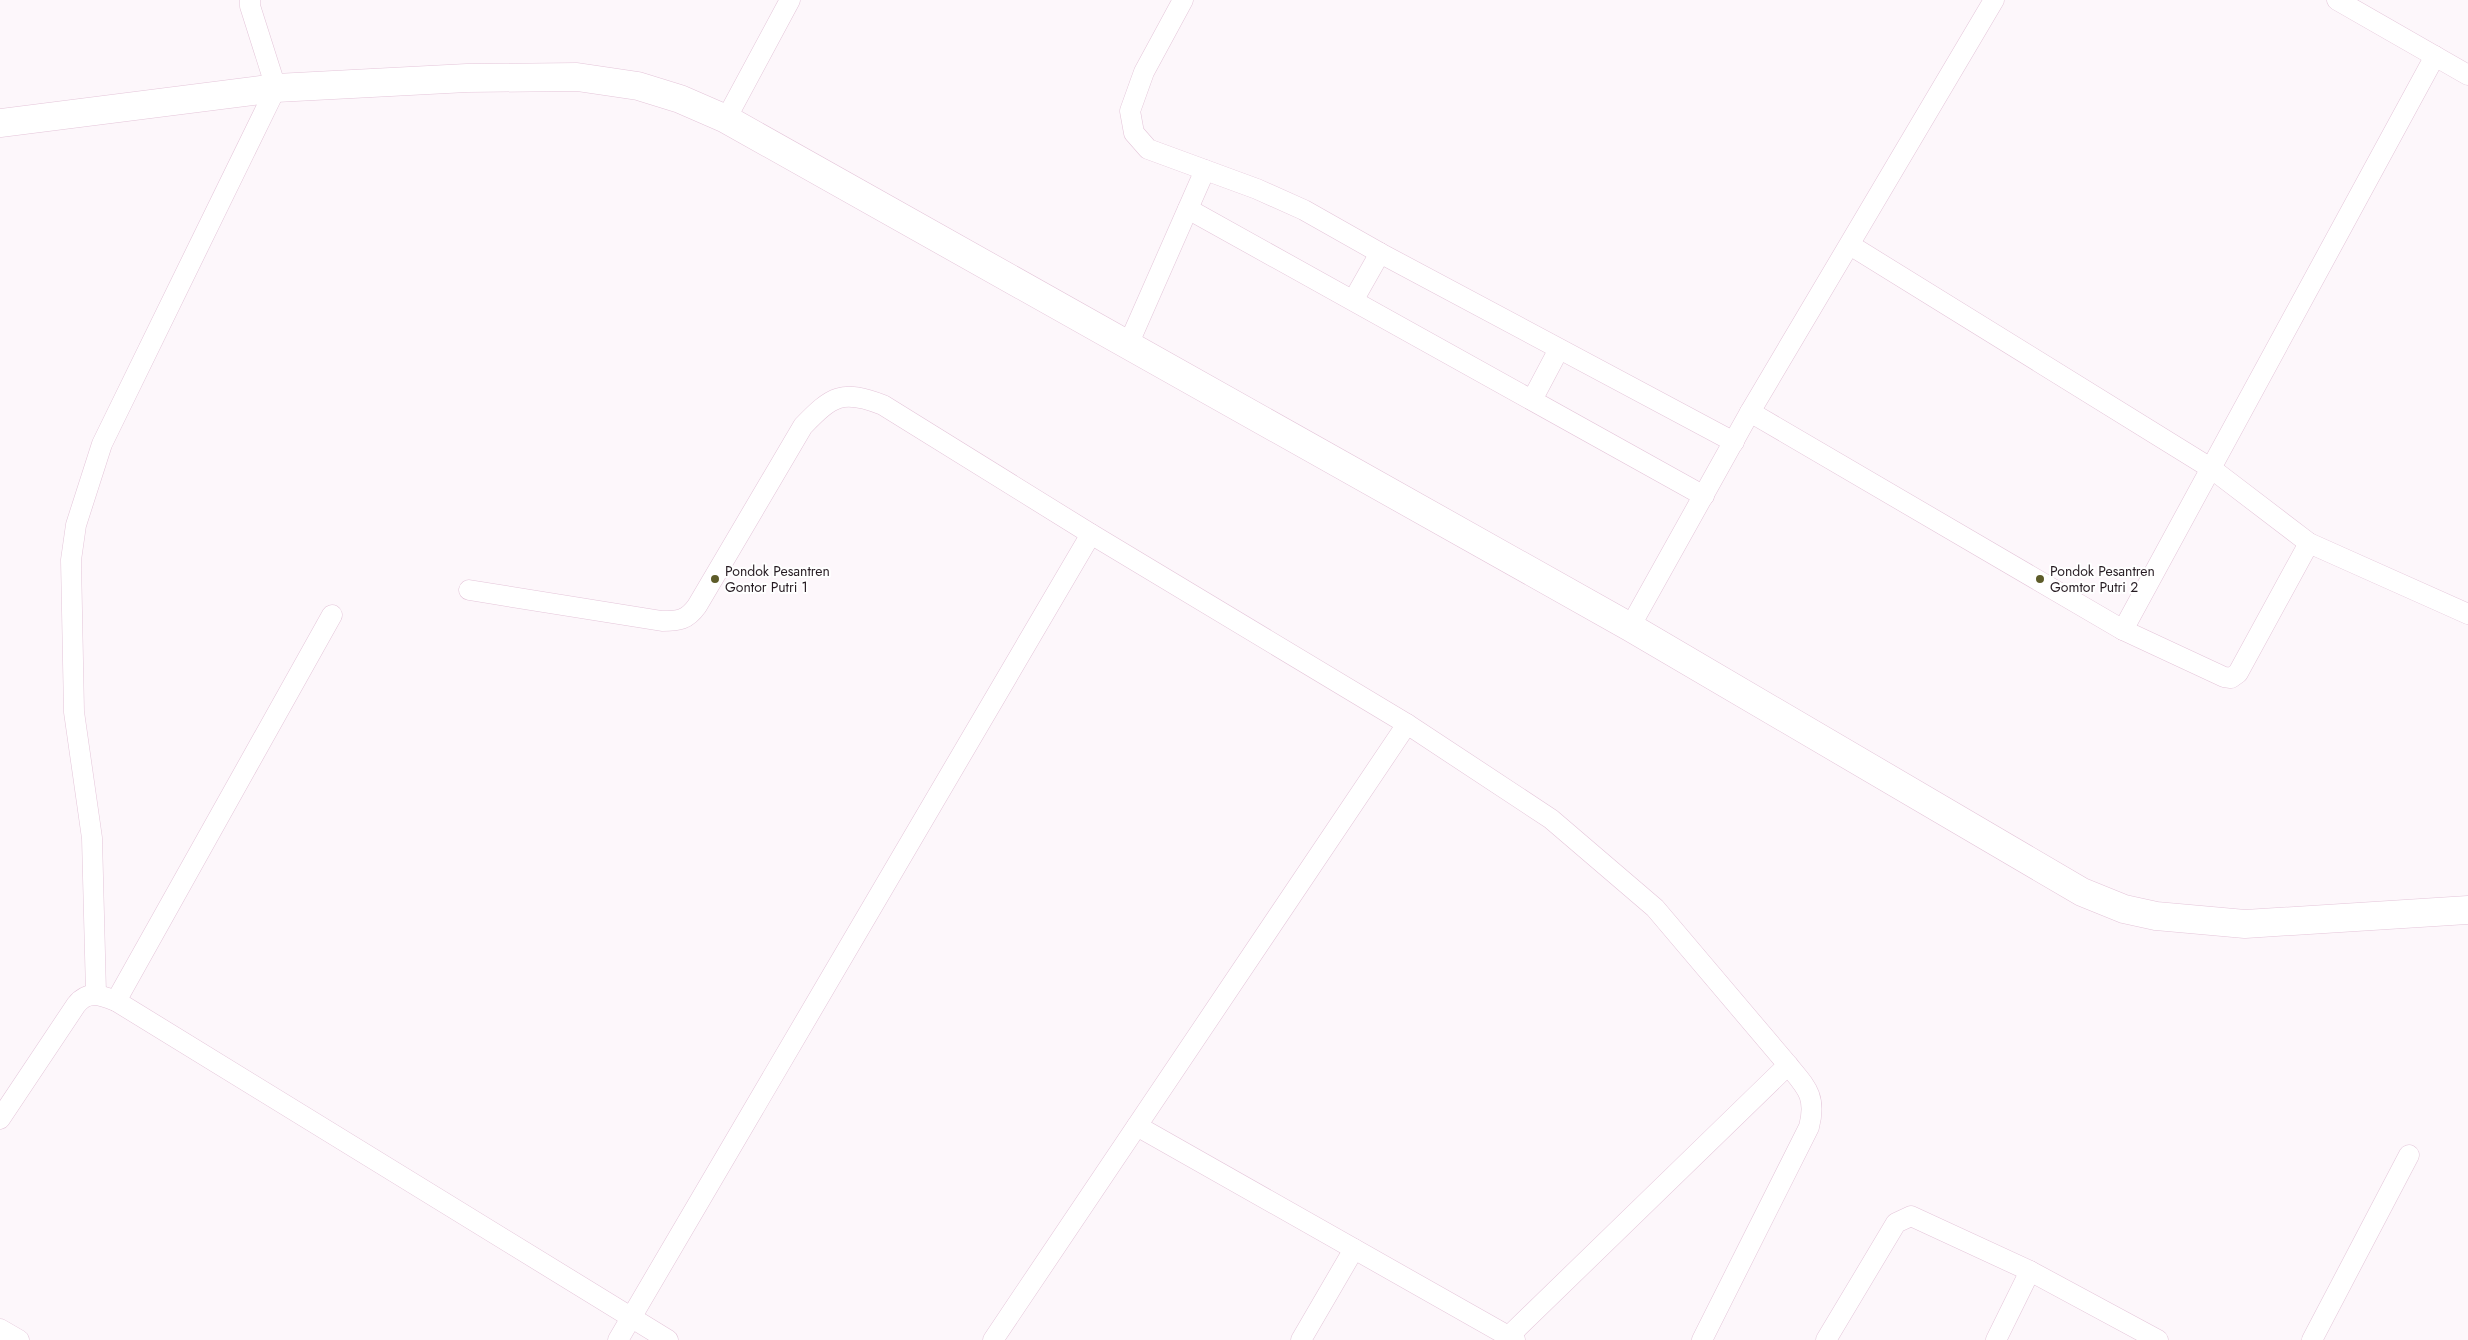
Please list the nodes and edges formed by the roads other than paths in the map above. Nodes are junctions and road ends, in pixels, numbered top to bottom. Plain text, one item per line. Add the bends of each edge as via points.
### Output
1 (250, 0) edge
2 (790, 0) edge
3 (1183, 0) edge
4 (1994, 0) edge
5 (2337, 0) edge
6 (2435, 56) junction
7 (2468, 75) edge
8 (276, 88) junction
9 (726, 119) junction
10 (0, 122) edge
11 (1206, 170) junction
12 (1188, 209) junction
13 (1850, 245) junction
14 (1380, 253) junction
15 (1354, 299) junction
16 (1128, 345) junction
17 (1560, 349) junction
18 (1532, 400) junction
19 (1750, 412) junction
20 (1734, 442) junction
21 (2212, 469) junction
22 (1704, 496) junction
23 (1091, 534) junction
24 (2309, 543) junction
25 (469, 590) dead end
26 (2468, 614) edge
27 (332, 615) dead end
28 (1630, 627) junction
29 (2123, 630) junction
30 (1407, 724) junction
31 (2468, 910) edge
32 (96, 993) junction
33 (116, 1001) junction
34 (1788, 1064) junction
35 (7, 1090) edge
36 (0, 1119) edge
37 (1137, 1126) junction
38 (2409, 1155) dead end
39 (1354, 1249) junction
40 (2030, 1271) junction
41 (631, 1318) junction
42 (0, 1329) edge
43 (1512, 1338) edge
44 (1305, 1339) edge
45 (19, 1340) edge
46 (618, 1340) edge
47 (668, 1340) edge
48 (993, 1340) edge
49 (1702, 1340) edge
50 (1826, 1340) edge
51 (1996, 1340) edge
52 (2158, 1340) edge
53 (2312, 1340) edge

1 - 8 lane
2 - 9 lane
3 - 11 lane via 1144,72 1130,111 1131,122 1134,133 1148,149
4 - 13 lane
5 - 6 lane
6 - 7 lane
6 - 21 lane
8 - 9 street via 466,78 577,77 638,86 680,99
8 - 10 street
8 - 32 lane via 102,444 76,525 71,560 74,712 92,838
9 - 16 street
11 - 12 lane
11 - 14 lane via 1304,210
12 - 15 lane
12 - 16 lane
13 - 19 lane
13 - 21 lane
14 - 15 lane
14 - 17 lane
15 - 18 lane
16 - 28 street
17 - 18 lane
17 - 20 lane
18 - 22 lane
19 - 20 lane
19 - 29 lane
20 - 22 lane
21 - 24 lane
21 - 29 lane
22 - 28 lane
23 - 25 lane via 884,405 855,396 834,399 802,426 697,606 684,620 662,621
23 - 30 lane
23 - 41 lane
24 - 26 lane
24 - 29 lane via 2234,676 2224,677
27 - 33 lane
28 - 31 street via 2082,892 2124,909 2156,916 2245,924
30 - 34 lane via 1551,820 1616,873 1655,908
30 - 37 lane
32 - 33 lane
32 - 35 lane via 76,1005
33 - 41 lane
34 - 43 lane
34 - 49 lane via 1811,1097 1809,1127
35 - 36 lane
37 - 39 lane
37 - 48 lane
38 - 53 lane
39 - 43 lane
39 - 44 lane
40 - 50 lane via 1916,1216 1905,1217 1896,1223
40 - 51 lane
40 - 52 lane
41 - 46 lane
41 - 47 lane
42 - 45 lane

